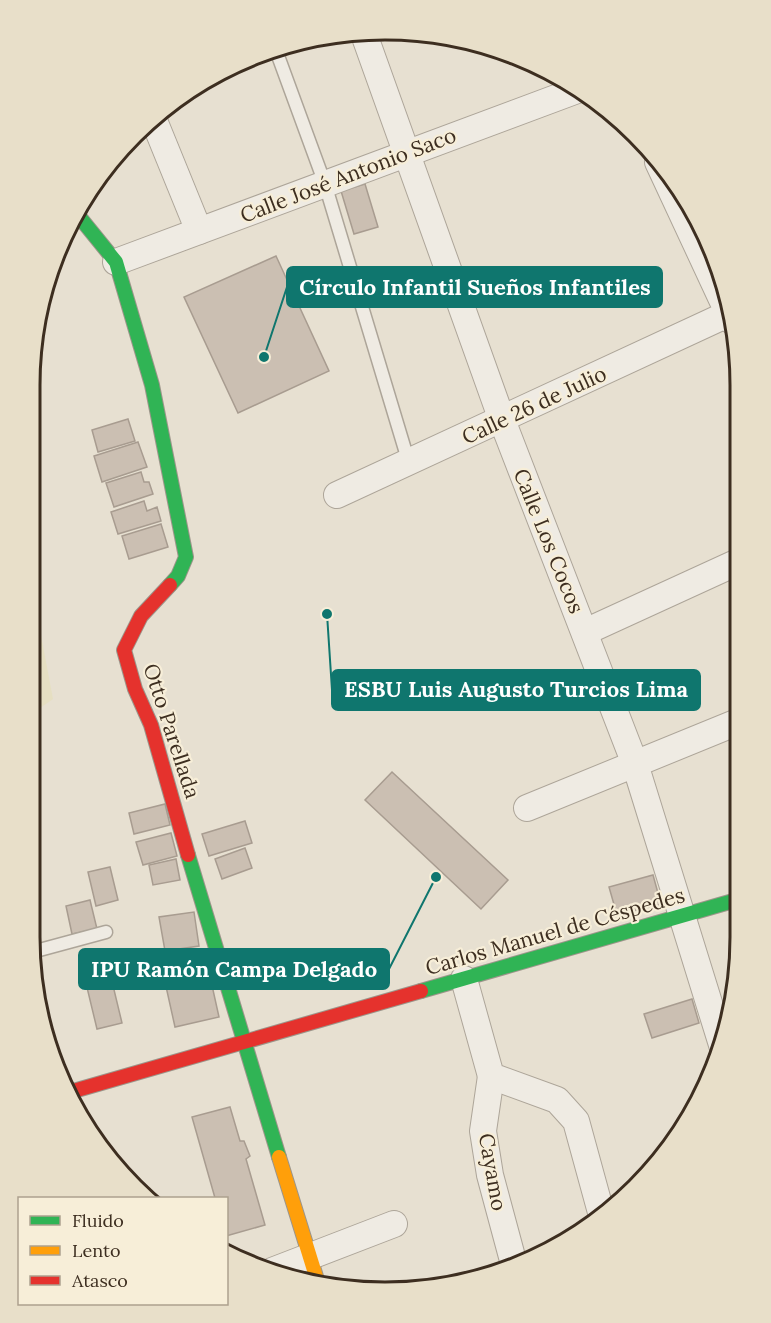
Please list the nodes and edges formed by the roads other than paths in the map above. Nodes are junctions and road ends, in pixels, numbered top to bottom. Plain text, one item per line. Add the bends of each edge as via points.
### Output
1 (366, 41) edge
2 (279, 58) edge
3 (568, 93) edge
4 (157, 127) edge
5 (407, 151) junction
6 (325, 184) junction
7 (676, 200) edge
8 (83, 221) edge
9 (200, 231) junction
10 (116, 262) junction
11 (715, 284) edge
12 (724, 319) edge
13 (502, 420) junction
14 (409, 464) junction
15 (337, 495) dead end
16 (730, 566) edge
17 (585, 632) junction
18 (730, 725) edge
19 (635, 764) junction
20 (527, 808) dead end
21 (730, 902) edge
22 (683, 916) junction
23 (106, 932) dead end
24 (41, 950) edge
25 (464, 979) junction
26 (718, 1031) edge
27 (246, 1041) junction
28 (491, 1076) junction
29 (76, 1090) edge
30 (600, 1208) edge
31 (394, 1224) dead end
32 (310, 1258) junction
33 (512, 1258) edge
34 (284, 1267) edge
35 (316, 1275) edge

1 - 5 street, Calle Los Cocos
2 - 6 lane
3 - 5 street, Calle José Antonio Saco
4 - 9 street
5 - 6 street, Calle José Antonio Saco
5 - 13 street, Calle Los Cocos
6 - 9 street, Calle José Antonio Saco
6 - 14 lane
7 - 11 street
8 - 10 street, Otto Parellada
9 - 10 street, Calle José Antonio Saco
10 - 27 street, Otto Parellada via 152,385 186,557 178,576 141,616 124,650 151,725
12 - 13 street, Calle 26 de Julio
13 - 14 street, Calle 26 de Julio
13 - 17 street, Calle Los Cocos
14 - 15 street, Calle 26 de Julio
16 - 17 street
17 - 19 street, Calle Los Cocos
18 - 19 street
19 - 20 street
19 - 22 street, Calle Los Cocos
21 - 22 street, Carlos Manuel de Céspedes
22 - 25 street, Carlos Manuel de Céspedes
22 - 26 street, Calle Los Cocos
23 - 24 lane
25 - 27 street, Carlos Manuel de Céspedes
25 - 28 street
27 - 29 street, Carlos Manuel de Céspedes
27 - 32 street, Otto Parellada
28 - 30 street via 557,1100 576,1121
28 - 33 street, Cayamo via 483,1131 490,1175
31 - 32 street
32 - 34 street
32 - 35 street, Otto Parellada

